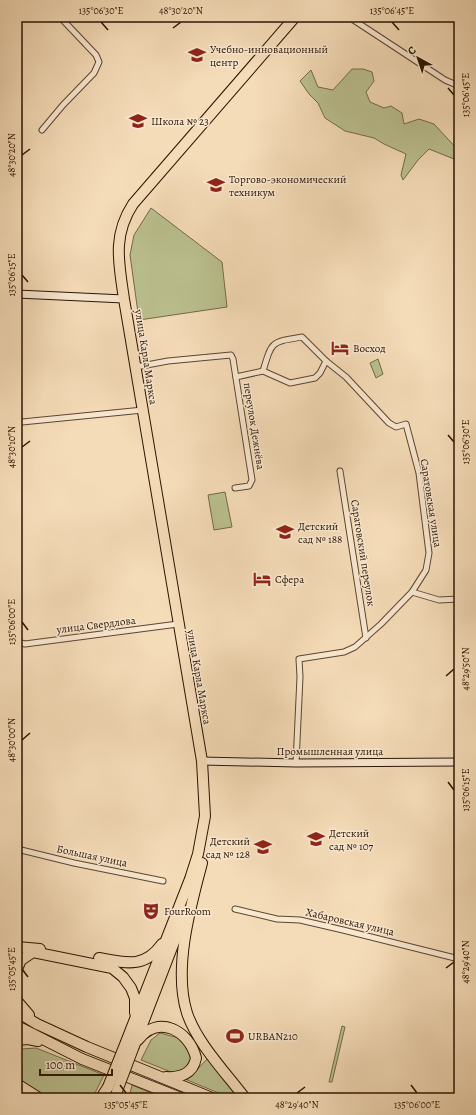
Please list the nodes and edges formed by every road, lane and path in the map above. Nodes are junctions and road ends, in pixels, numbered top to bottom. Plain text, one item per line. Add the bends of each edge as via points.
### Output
1 (60, 17) edge
2 (295, 17) edge
3 (349, 17) edge
4 (459, 86) edge
5 (42, 130) dead end
6 (17, 294) edge
7 (124, 299) junction
8 (326, 361) junction
9 (136, 367) junction
10 (263, 371) junction
11 (236, 377) junction
12 (143, 410) junction
13 (17, 420) edge
14 (340, 471) dead end
15 (235, 488) dead end
16 (412, 592) junction
17 (459, 599) edge
18 (178, 624) junction
19 (366, 638) junction
20 (17, 642) edge
21 (202, 761) junction
22 (459, 762) edge
23 (296, 763) junction
24 (17, 849) edge
25 (163, 881) dead end
26 (197, 881) junction
27 (235, 909) dead end
28 (168, 934) junction
29 (17, 947) edge
30 (459, 959) edge
31 (17, 969) edge
32 (17, 1001) edge
33 (17, 1012) edge
34 (134, 1023) junction
35 (37, 1024) junction
36 (17, 1026) edge
37 (17, 1040) edge
38 (130, 1044) junction
39 (82, 1059) junction
40 (158, 1077) junction
41 (134, 1080) junction
42 (17, 1084) edge
43 (17, 1090) edge
44 (114, 1092) edge
45 (29, 1098) edge
46 (39, 1098) edge
47 (101, 1098) edge
48 (175, 1098) edge
49 (181, 1098) edge
50 (212, 1098) edge
51 (246, 1098) edge

1 - 5 street via 96,54 99,62 94,73
2 - 7 highway, улица Карла Маркса via 126,214 118,247
3 - 4 street via 445,80
6 - 7 street
7 - 9 highway, улица Карла Маркса
8 - 10 street via 315,378 290,383
8 - 10 street via 302,337 278,341 269,351
8 - 16 street, Саратовская улица via 346,377 389,423 396,427 406,424 419,473 429,553 426,570
9 - 11 street, переулок Дежнёва via 231,355
9 - 12 highway, улица Карла Маркса
10 - 11 street
11 - 15 street, переулок Дежнёва via 252,480 249,486
12 - 13 street via 22,422
12 - 18 highway, улица Карла Маркса
14 - 19 street, Саратовский переулок
16 - 17 street via 439,600
16 - 19 street
18 - 20 street, улица Свердлова via 25,644
18 - 21 highway, улица Карла Маркса
19 - 23 street via 356,647 344,652 299,660
21 - 23 street, Промышленная улица
21 - 26 highway, улица Карла Маркса via 209,780 212,816
21 - 28 highway, улица Карла Маркса via 205,808 202,836 190,879
22 - 23 street, Промышленная улица
24 - 25 street, Большая улица
26 - 38 highway
26 - 51 highway via 185,938 180,973 181,989 187,1014 196,1032
27 - 30 street, Хабаровская улица via 277,919 300,920 336,928
28 - 29 highway via 152,955 132,963
28 - 34 highway, улица Карла Маркса
31 - 34 highway via 21,960 33,952 109,966 120,974 131,988 136,1004
32 - 35 highway
33 - 35 highway
34 - 38 highway, улица Карла Маркса
35 - 40 highway
36 - 39 highway
37 - 39 highway via 28,1039 49,1044
38 - 40 highway via 158,1027 173,1030 185,1038 196,1058 190,1070 176,1078
38 - 44 highway, bridge
39 - 41 highway
40 - 50 highway
41 - 48 highway
41 - 49 highway
42 - 46 highway
43 - 45 highway
44 - 47 highway

